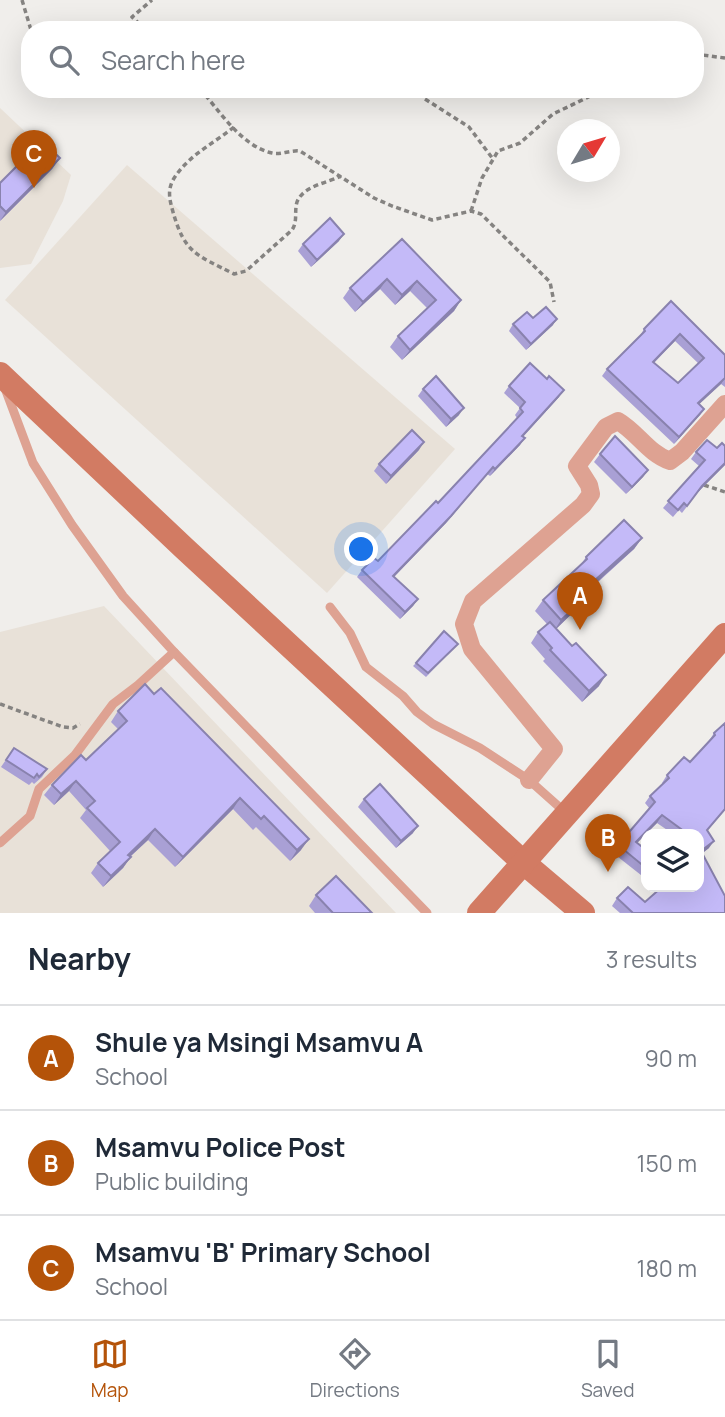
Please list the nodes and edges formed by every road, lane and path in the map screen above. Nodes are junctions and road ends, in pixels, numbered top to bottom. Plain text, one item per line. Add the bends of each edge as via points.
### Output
1 (22, 0) edge
2 (152, 0) edge
3 (28, 21) edge
4 (136, 21) edge
5 (704, 55) edge
6 (725, 58) edge
7 (208, 98) edge
8 (587, 98) edge
9 (425, 100) dead end
10 (234, 127) junction
11 (493, 159) junction
12 (341, 176) junction
13 (471, 211) junction
14 (554, 302) dead end
15 (0, 374) edge
16 (725, 404) edge
17 (696, 483) edge
18 (725, 492) edge
19 (330, 607) dead end
20 (725, 635) edge
21 (174, 652) junction
22 (0, 704) edge
23 (103, 716) junction
24 (529, 780) junction
25 (567, 814) junction
26 (0, 843) edge
27 (524, 863) junction
28 (427, 913) edge
29 (479, 913) edge
30 (583, 913) edge

1 - 3 path
2 - 4 path via 132,17
5 - 6 path
7 - 10 path
8 - 11 path via 549,117
9 - 11 path via 469,127
10 - 12 path via 267,151 300,150
10 - 12 path via 185,166 172,181 169,193 187,246 234,274 246,271 292,230 304,192
11 - 13 path
12 - 13 path via 374,198 432,220
13 - 14 path via 495,226 550,282
15 - 21 lane via 33,463 54,498 123,596
15 - 27 street
16 - 24 street via 670,461 658,457 618,421 606,427 578,466 590,485 591,494 583,505 473,601 464,624 472,649 554,749
17 - 18 path
19 - 24 lane via 351,633 366,667 417,712
20 - 25 street
21 - 23 lane
21 - 28 lane
22 - 23 path via 63,727
23 - 26 lane via 75,755 39,789 30,816
24 - 25 lane
25 - 27 street
27 - 29 street
27 - 30 street

